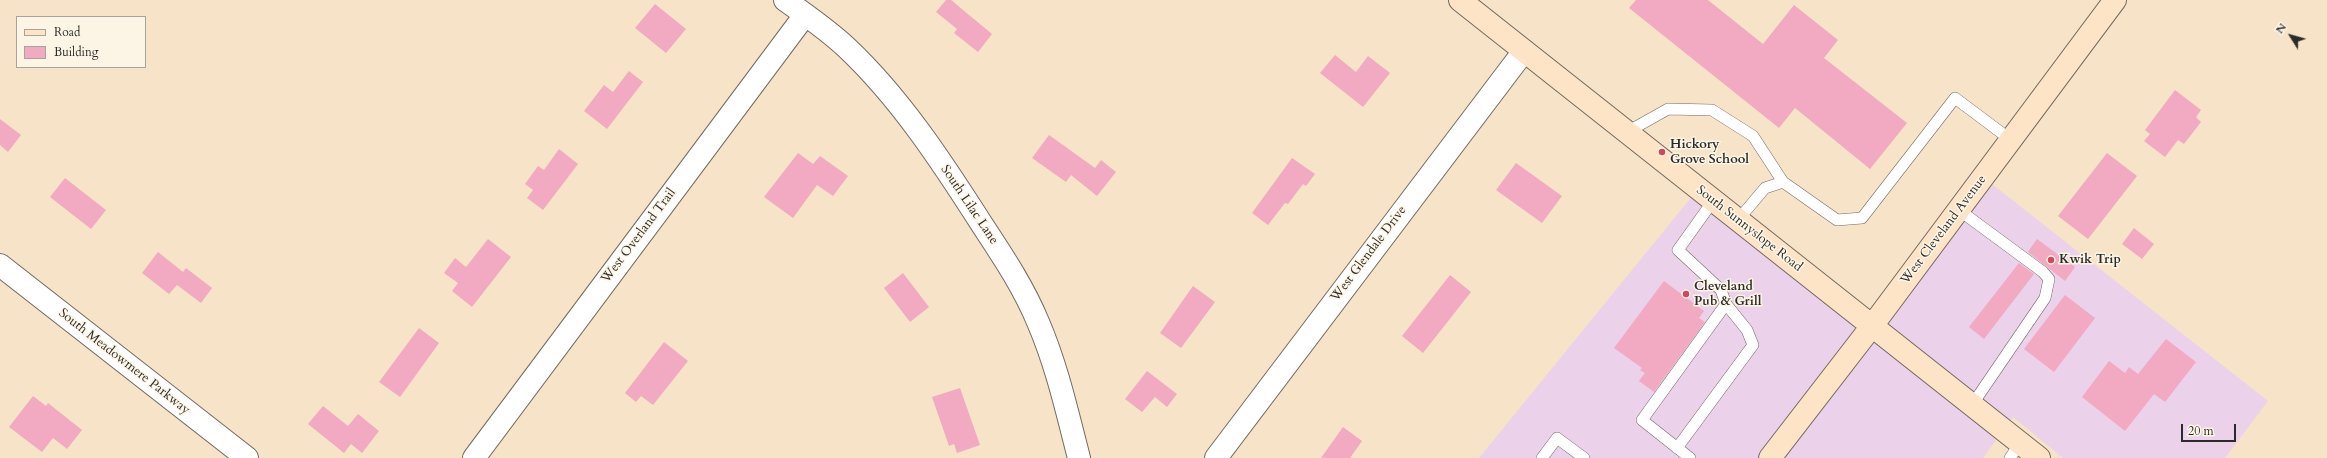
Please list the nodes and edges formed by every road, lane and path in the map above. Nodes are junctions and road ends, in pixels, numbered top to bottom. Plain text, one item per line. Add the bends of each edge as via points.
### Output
1 (785, 0) edge
2 (1460, 0) edge
3 (2115, 0) edge
4 (805, 15) junction
5 (1524, 51) junction
6 (1627, 132) junction
7 (2011, 140) junction
8 (1783, 182) junction
9 (1713, 201) junction
10 (1959, 210) junction
11 (1738, 220) junction
12 (0, 265) edge
13 (1726, 304) junction
14 (1872, 326) junction
15 (1972, 405) junction
16 (1677, 448) junction
17 (2015, 450) edge
18 (247, 458) edge
19 (474, 458) edge
20 (1079, 458) edge
21 (1216, 458) edge
22 (1542, 458) edge
23 (1584, 458) edge
24 (1690, 458) edge
25 (1770, 458) edge
26 (2040, 458) edge

1 - 4 street, South Lilac Lane
2 - 5 street, South Sunnyslope Road
3 - 7 street, West Cleveland Avenue
4 - 19 street, West Overland Trail
4 - 20 street, South Lilac Lane via 847,48 888,92 960,190 1023,288 1050,351
5 - 6 street, South Sunnyslope Road
5 - 21 street, West Glendale Drive
6 - 8 lane via 1668,110 1712,110 1753,136
6 - 9 street, South Sunnyslope Road
7 - 8 lane via 1955,98 1862,218 1837,220
7 - 10 street, West Cleveland Avenue
8 - 11 lane via 1765,188
9 - 11 street, South Sunnyslope Road
9 - 13 lane via 1678,250 1721,290
10 - 14 street, West Cleveland Avenue
10 - 15 lane via 2049,279 2045,298
11 - 14 street, South Sunnyslope Road
12 - 18 street, South Meadowmere Parkway
13 - 16 lane via 1747,330 1752,345
13 - 16 lane via 1642,420
14 - 15 street, South Sunnyslope Road
14 - 25 street, West Cleveland Avenue
15 - 17 street, South Sunnyslope Road
16 - 24 lane
17 - 26 street, South Sunnyslope Road
22 - 23 lane via 1557,438

